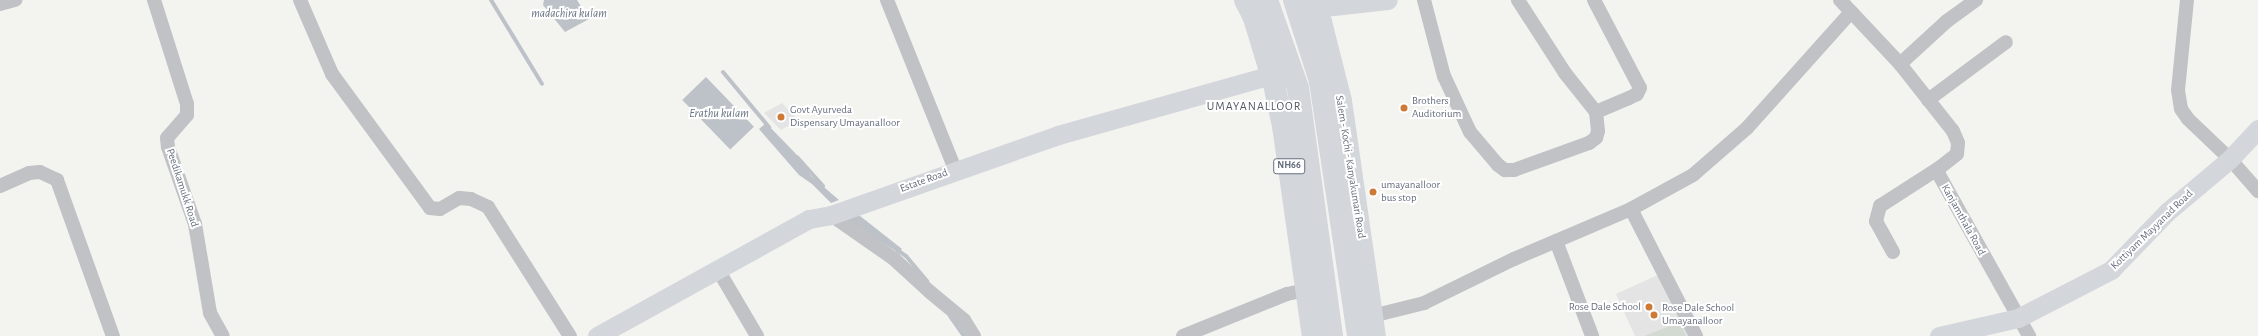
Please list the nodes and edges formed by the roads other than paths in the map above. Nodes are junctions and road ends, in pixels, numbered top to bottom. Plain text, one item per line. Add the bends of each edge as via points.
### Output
1 (14, 0) edge
2 (154, 0) edge
3 (300, 0) edge
4 (887, 0) edge
5 (1245, 0) edge
6 (1267, 0) edge
7 (1294, 0) edge
8 (1388, 0) edge
9 (1424, 0) edge
10 (1518, 0) edge
11 (1594, 0) edge
12 (1840, 0) edge
13 (1976, 0) edge
14 (2187, 0) edge
15 (1360, 2) edge
16 (0, 4) edge
17 (1313, 4) edge
18 (1851, 12) junction
19 (2006, 42) dead end
20 (1900, 64) junction
21 (1272, 76) junction
22 (1928, 100) junction
23 (1596, 112) junction
24 (2258, 128) edge
25 (2230, 159) junction
26 (1939, 168) junction
27 (956, 169) junction
28 (0, 186) edge
29 (2258, 192) edge
30 (1631, 209) junction
31 (831, 215) junction
32 (1556, 241) junction
33 (1893, 252) dead end
34 (717, 268) junction
35 (1306, 290) junction
36 (2018, 318) junction
37 (1373, 326) edge
38 (113, 336) edge
39 (223, 336) edge
40 (570, 336) edge
41 (597, 336) edge
42 (757, 336) edge
43 (974, 336) edge
44 (1183, 336) edge
45 (1313, 336) edge
46 (1332, 336) edge
47 (1358, 336) edge
48 (1592, 336) edge
49 (1696, 336) edge
50 (1939, 336) edge
51 (2029, 336) edge

1 - 16 street
2 - 39 street, Peedikamukk Road via 187,104 188,115 167,138 168,147 195,224 210,313
3 - 40 street via 332,74 430,208 440,209 459,198 471,199 488,208
4 - 27 street
5 - 21 highway, NH66 via 1254,18
6 - 46 highway via 1298,88
7 - 47 highway via 1320,81
8 - 15 street
9 - 23 street via 1444,76 1470,132 1505,170 1514,170 1596,138
10 - 23 street via 1560,67
11 - 23 street via 1640,88 1637,94
12 - 18 street
13 - 20 street via 1947,21
14 - 25 street via 2178,99 2188,119
15 - 17 street
17 - 37 highway, Salem - Kochi - Kanyakumari Road via 1341,101
18 - 20 street
18 - 30 street via 1747,128 1693,175
19 - 22 street
20 - 22 street
21 - 27 street, Estate Road via 1058,135
21 - 35 highway, NH66 via 1283,126
22 - 26 street via 1953,131 1958,143 1957,154
24 - 25 street, Kottiyam Mayyanad Road
25 - 29 street
25 - 36 street, Kottiyam Mayyanad Road via 2168,212 2111,270
26 - 33 street via 1880,206 1876,221
26 - 36 street, Kanjamthala Road via 1945,188
27 - 31 street, Estate Road
28 - 38 street via 29,173 40,172 57,180
30 - 32 street
30 - 49 street
31 - 34 street, Estate Road via 809,219
31 - 43 street via 894,259 964,320
32 - 37 street
32 - 48 street
34 - 41 street, Estate Road
34 - 42 street
35 - 44 street via 1288,294
35 - 45 highway, NH66
36 - 50 street, Kottiyam Mayyanad Road
36 - 51 street, Kanjamthala Road

